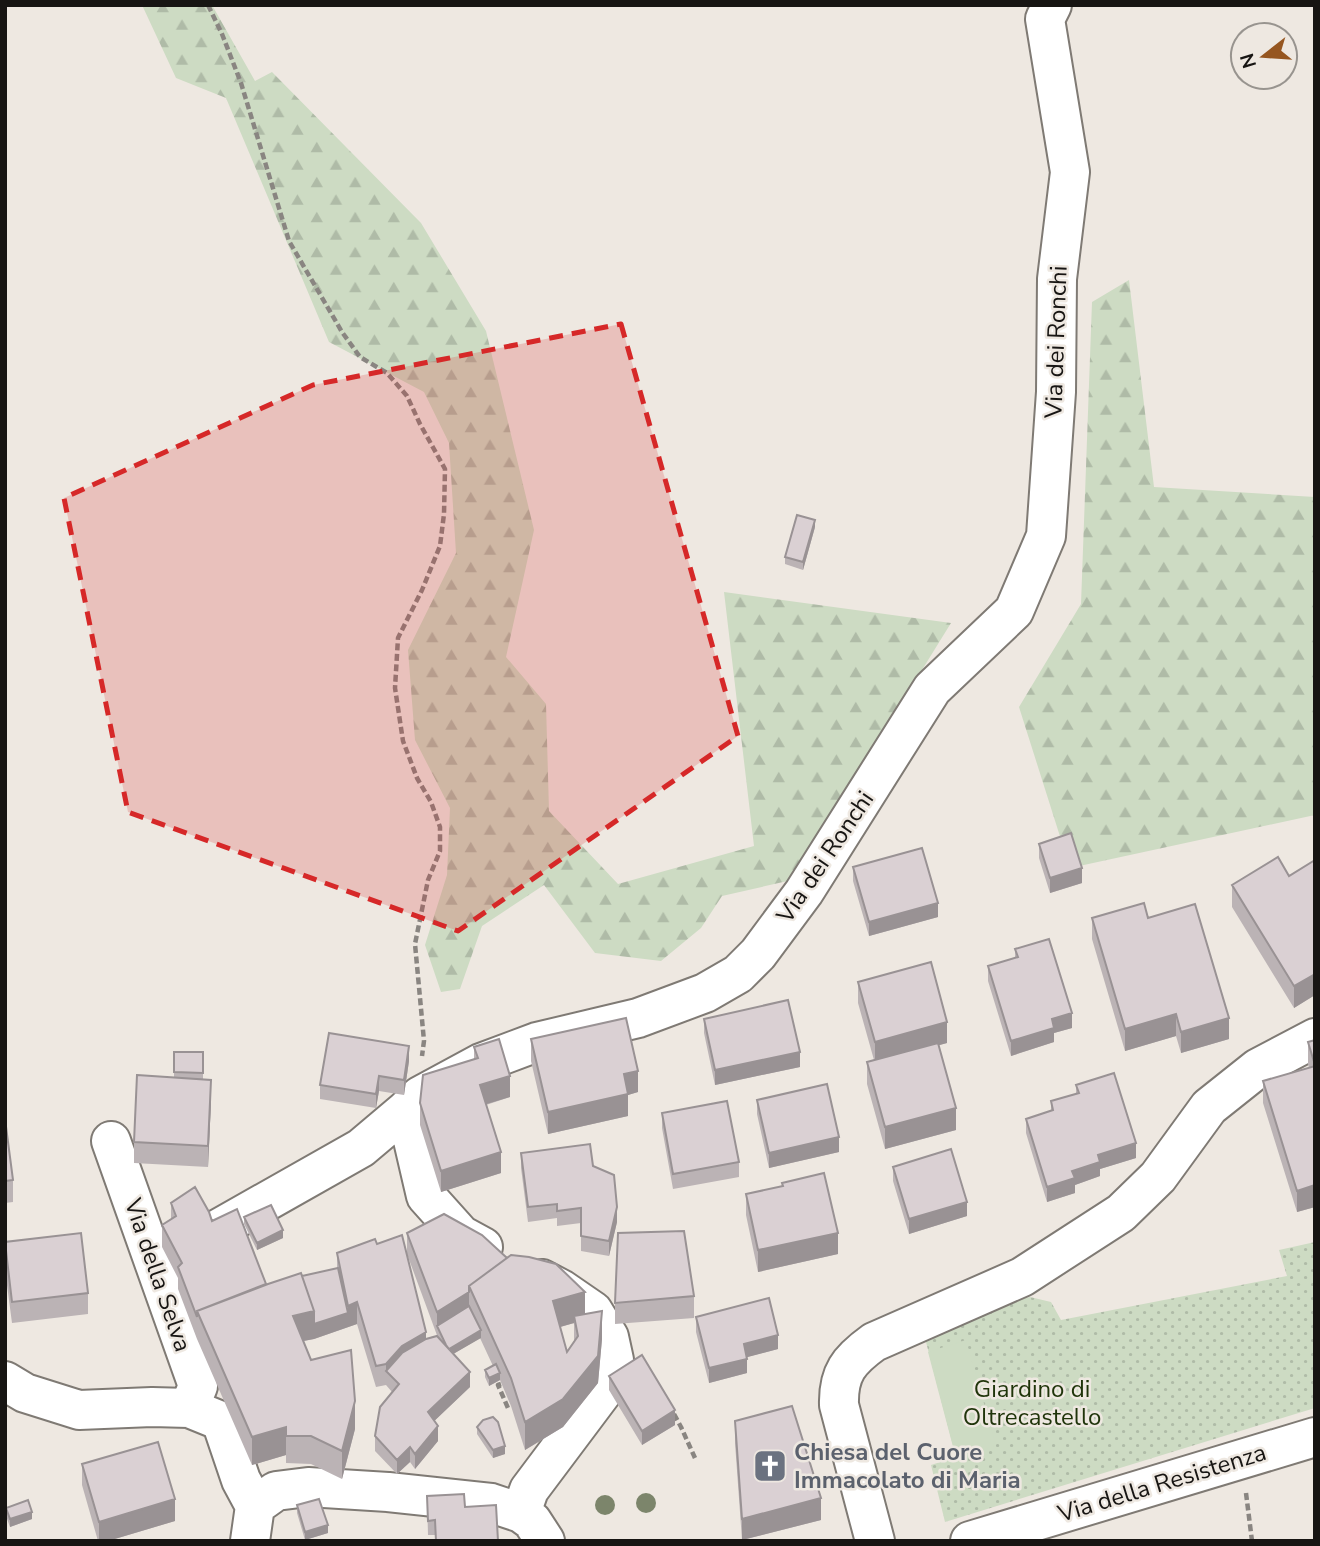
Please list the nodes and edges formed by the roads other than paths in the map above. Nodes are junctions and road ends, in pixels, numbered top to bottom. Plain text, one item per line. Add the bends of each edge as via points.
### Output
1 (1052, 5) edge
2 (1315, 1038) edge
3 (412, 1103) junction
4 (111, 1141) dead end
5 (455, 1229) junction
6 (209, 1234) edge
7 (418, 1244) edge
8 (5, 1381) edge
9 (189, 1408) junction
10 (1315, 1437) edge
11 (533, 1527) edge
12 (247, 1531) edge
13 (874, 1541) edge
14 (970, 1541) edge

1 - 3 street, Via dei Ronchi via 1045,19 1070,172 1057,279 1056,392 1046,536 1014,611 932,689 804,892 738,974 705,993 638,1018 537,1042 481,1063
2 - 13 street via 1258,1068 1209,1107 1158,1177 1121,1213 1022,1277 874,1342 857,1354 838,1388 839,1405
3 - 5 street via 426,1196
3 - 6 street, Via dei Ronchi via 361,1148
4 - 9 street, Via della Selva via 186,1330 198,1386
5 - 7 street
5 - 11 street via 593,1311 609,1337 614,1360 610,1382 529,1490
8 - 9 street via 25,1393 79,1410
9 - 12 street via 221,1421 241,1480
10 - 14 street, Via della Resistenza
11 - 12 street via 491,1503 308,1487 276,1491

